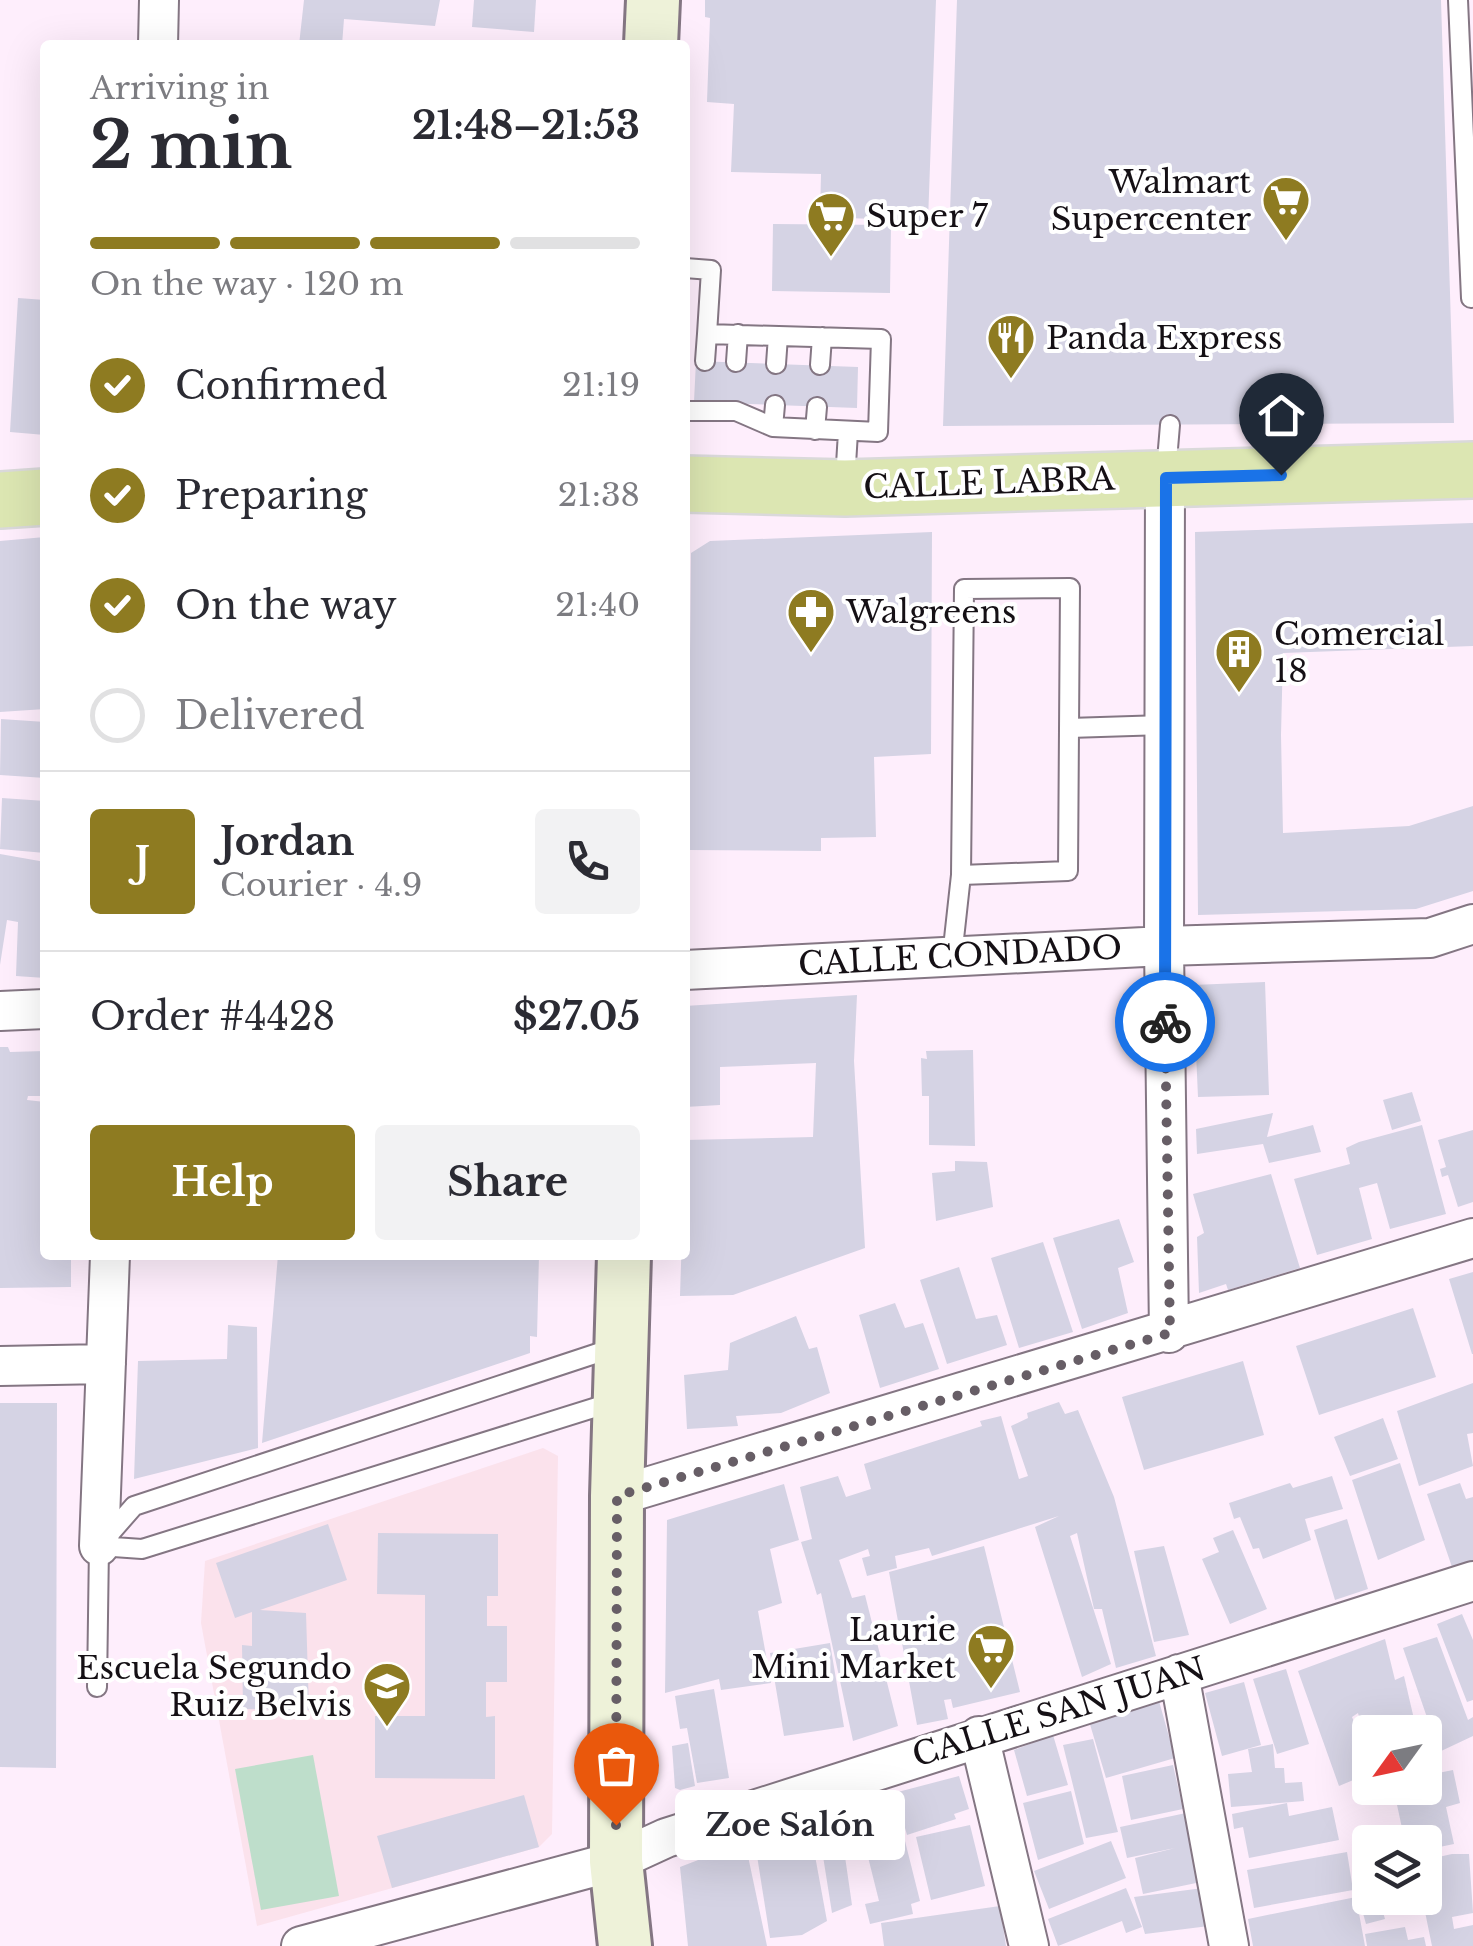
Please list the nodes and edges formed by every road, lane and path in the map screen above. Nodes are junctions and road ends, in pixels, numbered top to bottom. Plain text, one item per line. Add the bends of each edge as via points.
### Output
1 (159, 0) edge
2 (653, 0) edge
3 (1458, 0) edge
4 (158, 40) edge
5 (651, 40) edge
6 (690, 268) edge
7 (1472, 298) edge
8 (707, 334) junction
9 (738, 334) junction
10 (778, 336) junction
11 (822, 338) junction
12 (705, 361) dead end
13 (736, 362) dead end
14 (776, 364) dead end
15 (820, 365) dead end
16 (775, 405) dead end
17 (697, 408) edge
18 (817, 408) dead end
19 (1170, 425) dead end
20 (774, 427) junction
21 (815, 430) junction
22 (848, 432) junction
23 (1473, 470) edge
24 (1166, 478) junction
25 (690, 484) edge
26 (845, 488) junction
27 (40, 497) edge
28 (0, 500) edge
29 (1164, 726) junction
30 (1069, 728) junction
31 (960, 875) junction
32 (1473, 924) edge
33 (1164, 946) junction
34 (952, 956) junction
35 (690, 970) edge
36 (40, 1009) edge
37 (0, 1011) edge
38 (1473, 1238) edge
39 (110, 1260) edge
40 (624, 1260) edge
41 (1170, 1333) junction
42 (621, 1345) junction
43 (106, 1364) junction
44 (0, 1366) edge
45 (620, 1400) junction
46 (617, 1496) junction
47 (99, 1546) junction
48 (1473, 1581) edge
49 (1178, 1674) junction
50 (97, 1687) dead end
51 (979, 1736) junction
52 (616, 1861) junction
53 (301, 1946) edge
54 (625, 1946) edge
55 (1030, 1946) edge
56 (1229, 1946) edge

1 - 4 street
2 - 5 main road
3 - 7 lane
6 - 8 lane via 711,270
8 - 9 lane
8 - 12 lane
9 - 10 lane
9 - 13 lane
10 - 11 lane
10 - 14 lane
11 - 15 lane
11 - 22 lane via 881,339 878,432
16 - 20 lane
17 - 20 lane via 736,407
18 - 21 lane
19 - 24 lane
20 - 21 lane
21 - 22 lane
22 - 26 lane
23 - 24 main road, CALLE LABRA
24 - 26 main road, CALLE LABRA
24 - 29 street
25 - 26 main road, CALLE LABRA
27 - 28 main road
29 - 30 lane
29 - 33 street
30 - 31 lane via 1068,871
30 - 31 lane via 1070,588 964,589
31 - 34 lane
32 - 33 street, CALLE CONDADO via 1430,938
33 - 34 street, CALLE CONDADO
33 - 41 street
34 - 35 street, CALLE CONDADO
36 - 37 street
38 - 41 street
39 - 43 street
40 - 42 main road
41 - 46 street
42 - 45 main road
42 - 47 lane via 134,1506
43 - 44 street
43 - 47 street
45 - 46 main road
45 - 47 lane via 142,1549
46 - 52 main road
47 - 50 lane
48 - 49 street, CALLE SAN JUAN
49 - 51 street, CALLE SAN JUAN
49 - 56 street
51 - 52 street, CALLE SAN JUAN via 666,1838
51 - 55 street
52 - 53 street, CALLE SAN JUAN
52 - 54 main road

